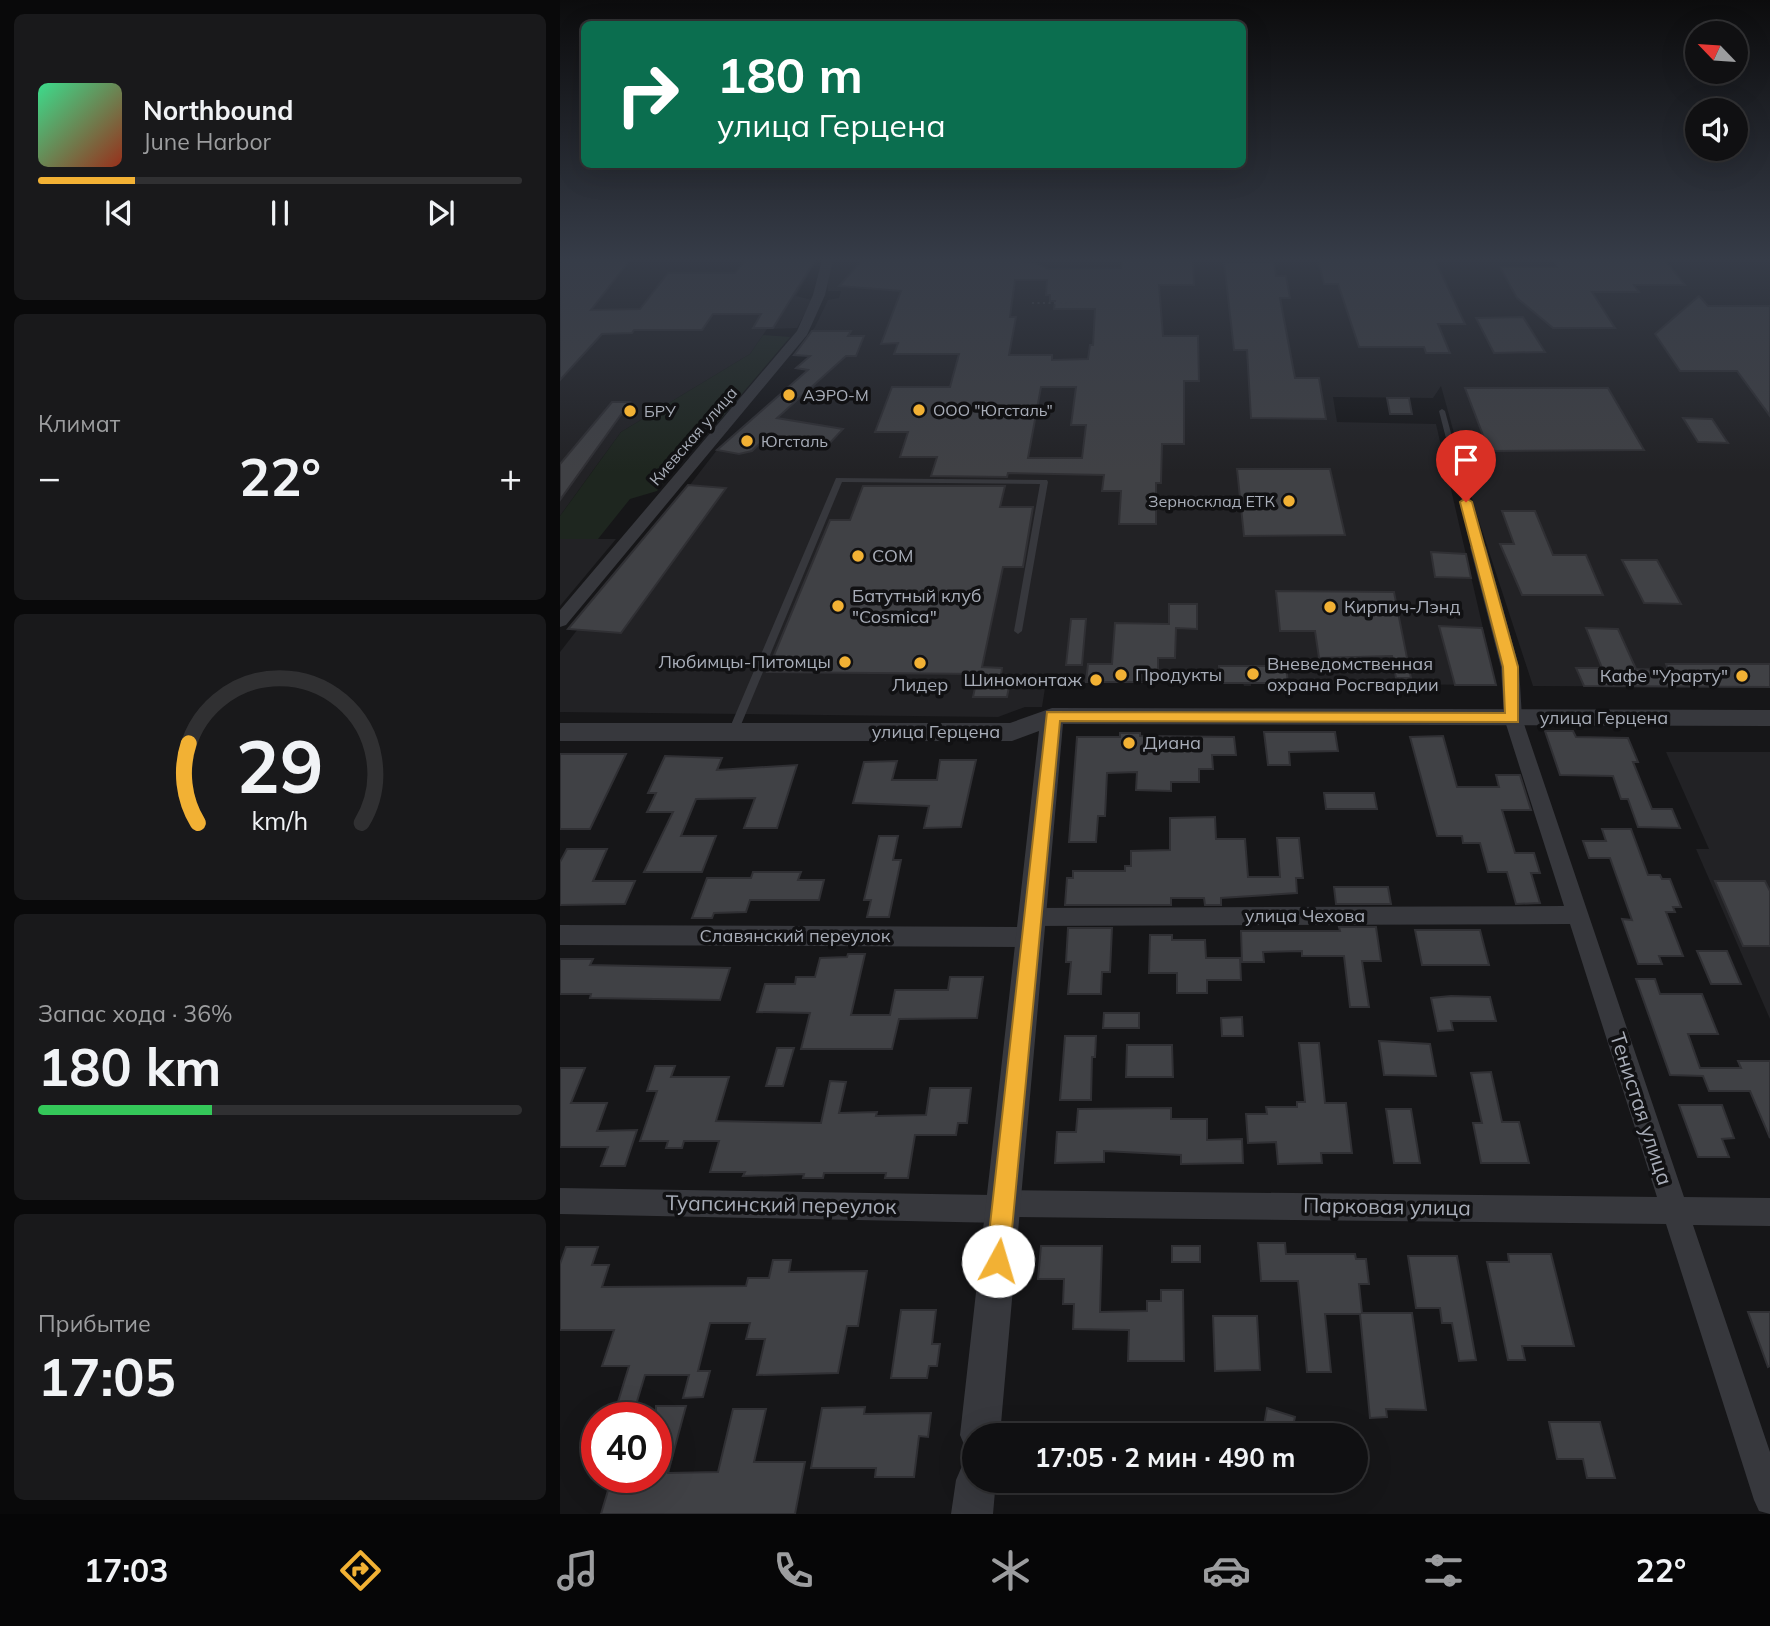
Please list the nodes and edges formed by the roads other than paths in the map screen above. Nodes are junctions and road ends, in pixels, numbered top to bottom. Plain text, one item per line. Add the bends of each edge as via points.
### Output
1 (804, 331) edge
2 (1442, 411) dead end
3 (1478, 547) joint
4 (560, 621) edge
5 (1018, 631) dead end
6 (1052, 716) junction
7 (1513, 718) junction
8 (1770, 718) edge
9 (560, 732) edge
10 (733, 732) junction
11 (1013, 732) junction
12 (1048, 756) junction
13 (1577, 915) junction
14 (1031, 927) junction
15 (560, 935) edge
16 (560, 1201) edge
17 (1003, 1206) junction
18 (1675, 1210) junction
19 (1770, 1212) edge
20 (981, 1423) edge
21 (974, 1493) edge
22 (1770, 1500) edge
23 (972, 1514) edge

1 - 4 street, Киевская улица
2 - 3 lane
3 - 7 street via 1510,667
5 - 10 lane via 1044,482 839,480
6 - 7 street, улица Герцена
6 - 11 street, улица Герцена
6 - 12 street
7 - 8 street, улица Герцена
7 - 13 street, Тенистая улица
9 - 10 street, улица Герцена
10 - 11 street, улица Герцена
11 - 12 street
12 - 14 street
13 - 14 street, улица Чехова
13 - 18 street, Тенистая улица
14 - 15 street, Славянский переулок
14 - 17 street
16 - 17 street, Туапсинский переулок
17 - 18 street, Парковая улица
17 - 20 street
18 - 19 street, Парковая улица
18 - 22 street, Тенистая улица
21 - 23 street

